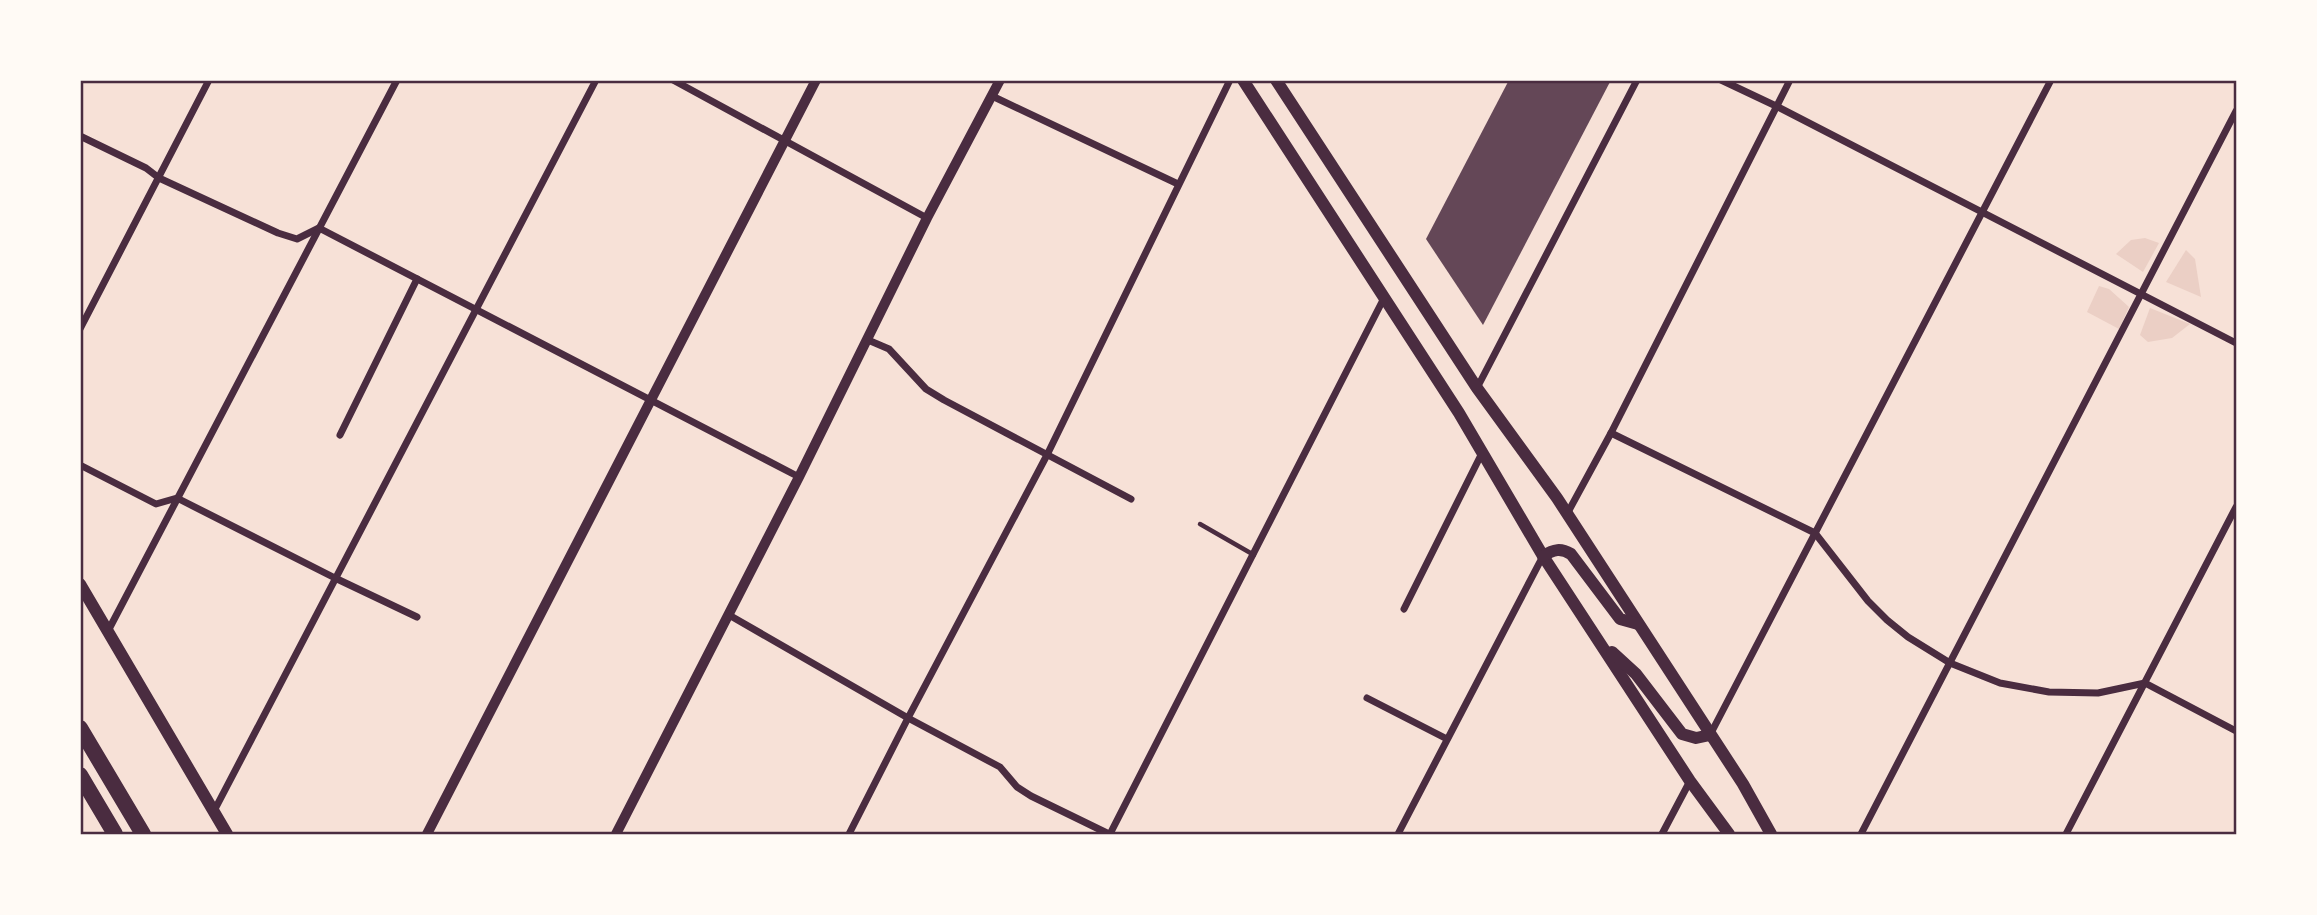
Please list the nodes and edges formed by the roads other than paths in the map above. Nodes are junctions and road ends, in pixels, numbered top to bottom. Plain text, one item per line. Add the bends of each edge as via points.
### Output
1 (209, 80) edge
2 (397, 80) edge
3 (596, 80) edge
4 (673, 80) edge
5 (816, 80) edge
6 (1000, 80) edge
7 (1230, 80) edge
8 (1243, 80) edge
9 (1276, 80) edge
10 (1637, 80) edge
11 (1721, 80) edge
12 (1790, 80) edge
13 (2051, 80) edge
14 (992, 96) junction
15 (1776, 107) junction
16 (2236, 111) edge
17 (80, 136) edge
18 (785, 142) junction
19 (159, 178) junction
20 (1178, 184) junction
21 (1982, 212) junction
22 (927, 218) junction
23 (320, 228) junction
24 (417, 279) junction
25 (2142, 294) junction
26 (1384, 298) junction
27 (476, 310) junction
28 (80, 328) edge
29 (868, 340) junction
30 (2236, 343) edge
31 (1477, 388) junction
32 (651, 400) junction
33 (1611, 433) junction
34 (340, 435) dead end
35 (1482, 452) junction
36 (1047, 455) junction
37 (80, 465) edge
38 (799, 477) junction
39 (177, 498) junction
40 (1131, 499) dead end
41 (2236, 507) edge
42 (1567, 514) junction
43 (1200, 524) dead end
44 (1815, 533) junction
45 (1255, 555) junction
46 (1543, 556) junction
47 (335, 578) junction
48 (80, 584) edge
49 (1404, 609) dead end
50 (729, 615) junction
51 (417, 617) dead end
52 (1638, 624) junction
53 (108, 631) junction
54 (1599, 640) junction
55 (1950, 663) junction
56 (2145, 683) junction
57 (1367, 698) dead end
58 (908, 718) junction
59 (80, 728) edge
60 (2236, 731) edge
61 (1710, 735) junction
62 (1447, 739) junction
63 (80, 775) edge
64 (1690, 781) junction
65 (214, 812) junction
66 (115, 835) edge
67 (143, 835) edge
68 (227, 835) edge
69 (427, 835) edge
70 (616, 835) edge
71 (849, 835) edge
72 (1110, 835) edge
73 (1398, 835) edge
74 (1662, 835) edge
75 (1729, 835) edge
76 (1771, 835) edge
77 (1861, 835) edge
78 (2066, 835) edge

1 - 19 street
2 - 23 street
3 - 27 street
4 - 18 street
5 - 18 street
6 - 14 street
7 - 20 street
8 - 26 main road
9 - 31 main road
10 - 31 street
11 - 15 street
12 - 15 street
13 - 21 street
14 - 20 street
14 - 22 street
15 - 21 street
15 - 33 street
16 - 25 street
17 - 19 street
18 - 22 street
18 - 32 street
19 - 23 street via 297,239
19 - 28 street
20 - 36 street
21 - 25 street
21 - 44 street
22 - 29 street
23 - 24 street
23 - 39 street
24 - 27 street
24 - 34 street
25 - 30 street
25 - 55 street
26 - 35 main road
26 - 45 street
27 - 32 street
27 - 47 street
29 - 36 street via 889,349 926,389
29 - 38 street
31 - 42 main road
32 - 38 street
32 - 69 street
33 - 42 street
33 - 44 street
35 - 46 main road
35 - 49 street
36 - 40 street
36 - 58 street
37 - 39 street via 156,504
38 - 50 street
39 - 47 street
39 - 53 street
41 - 56 street
42 - 52 main road
43 - 45 lane
44 - 55 street via 1887,620
44 - 61 street
45 - 72 street
46 - 52 main road via 1556,550 1572,554 1620,619
46 - 54 main road
46 - 62 street
47 - 51 street
47 - 65 street
48 - 53 main road
50 - 58 street
50 - 70 street
52 - 61 main road
53 - 65 main road
54 - 61 main road via 1636,674 1682,734
54 - 64 main road
55 - 56 street via 2000,683 2049,692 2098,693
55 - 77 street
56 - 60 street
56 - 78 street
57 - 62 street
58 - 71 street
58 - 72 street via 1000,767 1031,796
59 - 67 highway
61 - 76 main road
62 - 73 street
63 - 66 highway
64 - 74 street
64 - 75 main road
65 - 68 main road

